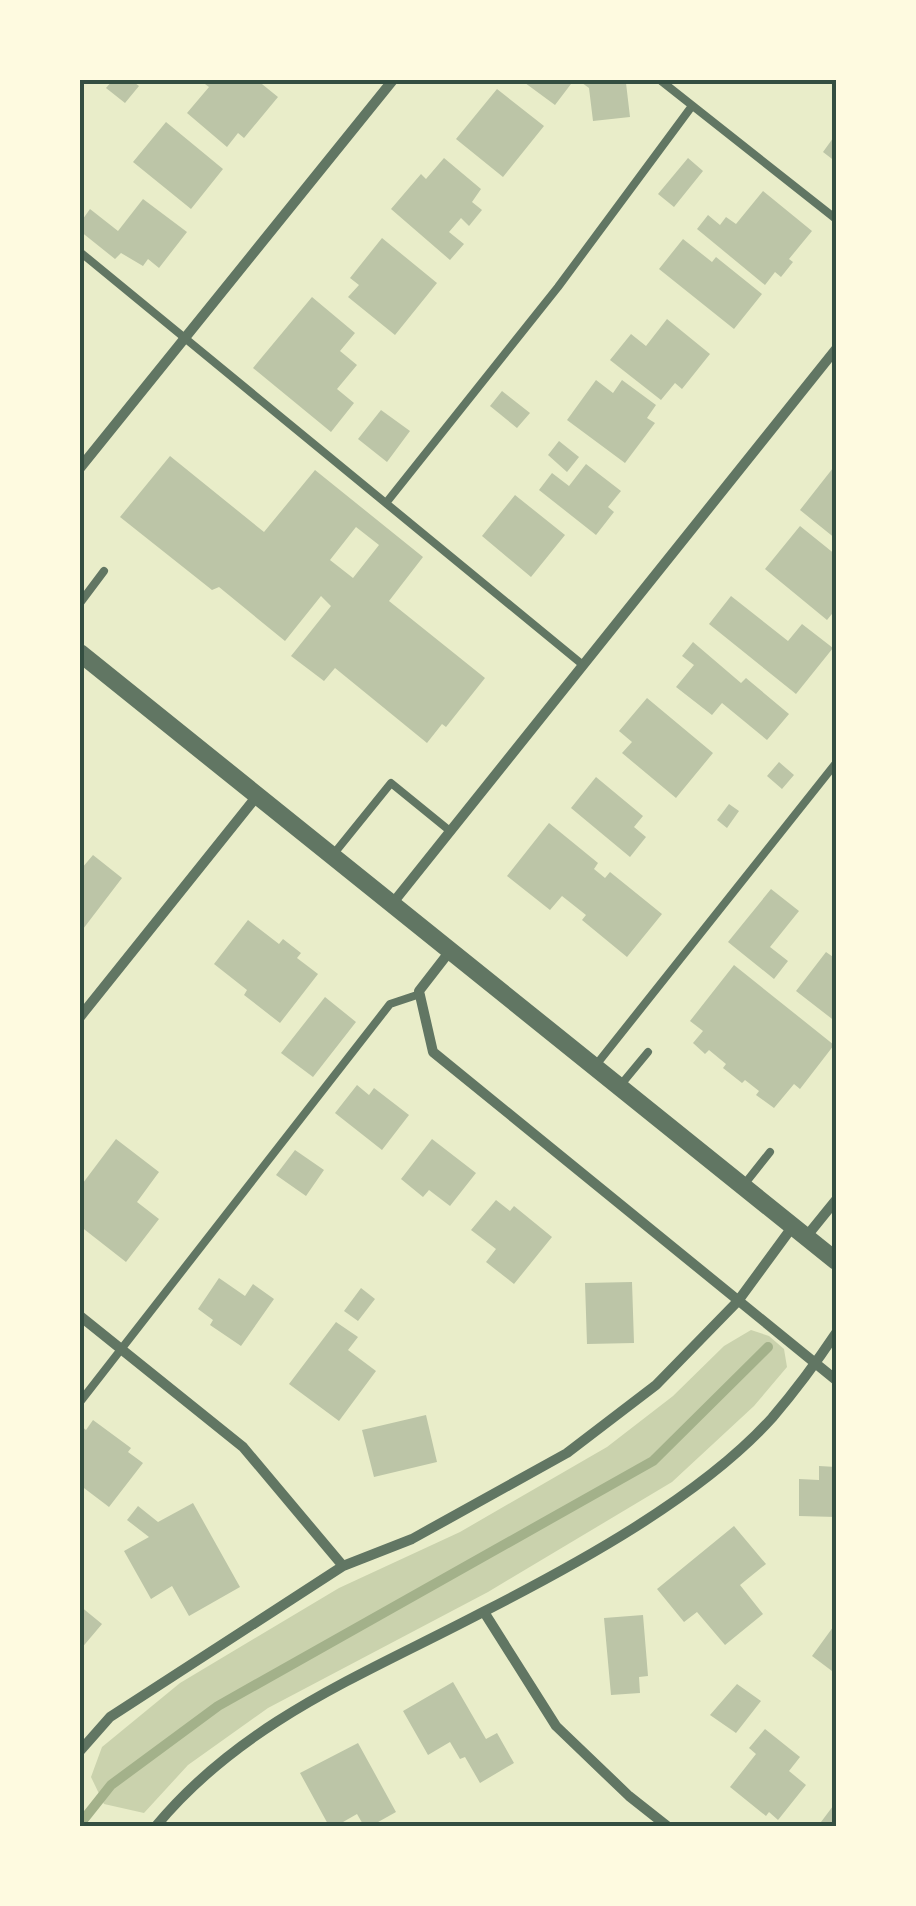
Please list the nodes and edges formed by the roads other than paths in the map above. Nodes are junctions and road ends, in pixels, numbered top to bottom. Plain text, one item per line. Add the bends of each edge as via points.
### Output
1 (392, 80) edge
2 (660, 80) edge
3 (692, 106) junction
4 (836, 219) edge
5 (80, 252) edge
6 (185, 337) junction
7 (836, 349) edge
8 (80, 468) edge
9 (386, 504) junction
10 (104, 571) dead end
11 (80, 603) edge
12 (80, 653) edge
13 (583, 665) junction
14 (836, 763) edge
15 (258, 796) junction
16 (450, 831) junction
17 (332, 856) junction
18 (392, 904) junction
19 (450, 951) junction
20 (420, 994) junction
21 (80, 1017) edge
22 (648, 1052) dead end
23 (594, 1066) junction
24 (620, 1087) junction
25 (770, 1152) dead end
26 (743, 1186) junction
27 (836, 1200) edge
28 (800, 1232) junction
29 (836, 1261) edge
30 (738, 1301) junction
31 (80, 1316) edge
32 (836, 1333) edge
33 (121, 1349) junction
34 (816, 1363) junction
35 (836, 1380) edge
36 (80, 1402) edge
37 (343, 1566) junction
38 (484, 1612) junction
39 (80, 1750) edge
40 (156, 1826) edge
41 (668, 1826) edge

1 - 6 street
2 - 3 lane
3 - 4 lane
3 - 9 lane
5 - 6 lane
6 - 8 street
6 - 9 lane
7 - 13 street
9 - 13 lane
10 - 11 lane
12 - 15 street
13 - 16 street
14 - 23 lane
15 - 17 street
15 - 21 street
16 - 17 lane via 391,782
16 - 18 street
17 - 18 street
18 - 19 street
19 - 20 street
19 - 23 street
20 - 30 street via 433,1052
20 - 33 lane via 390,1004
22 - 24 lane
23 - 24 street
24 - 26 street
25 - 26 lane
26 - 28 street
27 - 28 street
28 - 29 street
28 - 30 street
30 - 34 street
30 - 37 street via 656,1385 567,1453 412,1539
31 - 33 street
32 - 34 street
33 - 36 lane
33 - 37 street via 243,1448
34 - 35 street
34 - 38 street via 770,1420 700,1482
37 - 39 street via 110,1717
38 - 40 street via 276,1718 180,1797
38 - 41 street via 556,1726

